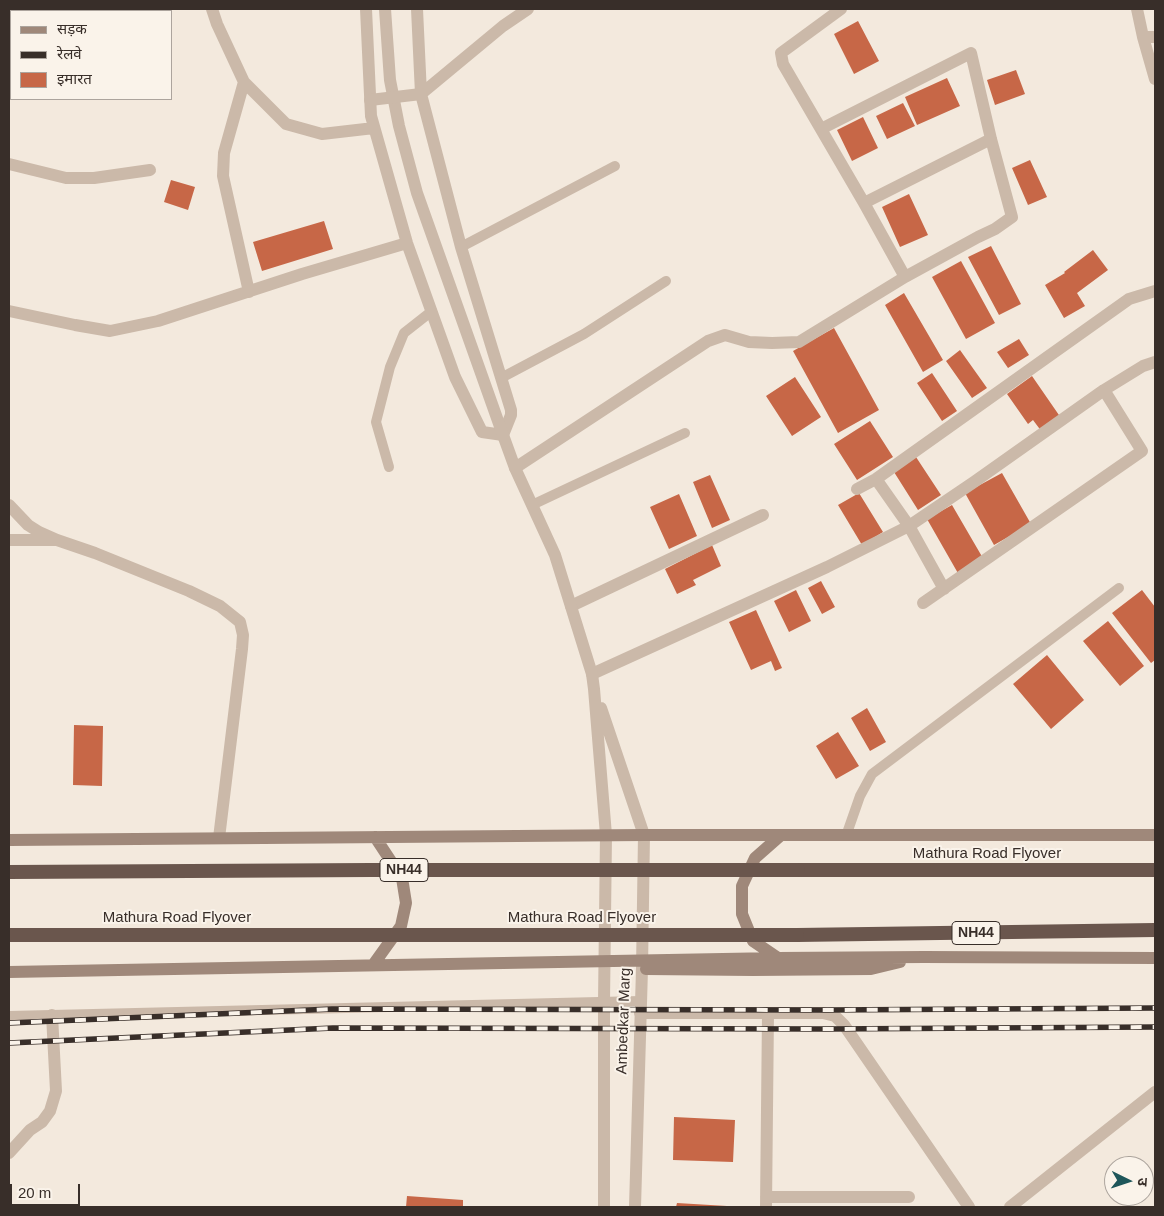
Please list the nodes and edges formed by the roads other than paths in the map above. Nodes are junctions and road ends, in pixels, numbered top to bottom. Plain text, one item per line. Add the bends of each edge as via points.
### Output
1 (212, 9) edge
2 (366, 9) edge
3 (385, 9) edge
4 (416, 9) edge
5 (528, 9) edge
6 (842, 9) edge
7 (1137, 9) edge
8 (1149, 37) edge
9 (1155, 79) edge
10 (244, 82) junction
11 (421, 94) junction
12 (370, 100) junction
13 (374, 128) junction
14 (821, 129) junction
15 (991, 139) junction
16 (9, 164) edge
17 (615, 166) dead end
18 (150, 170) dead end
19 (864, 203) junction
20 (407, 243) junction
21 (461, 247) junction
22 (905, 277) junction
23 (666, 280) dead end
24 (1155, 291) edge
25 (249, 292) junction
26 (9, 311) edge
27 (432, 311) junction
28 (1155, 362) edge
29 (501, 378) junction
30 (1104, 390) junction
31 (685, 433) dead end
32 (503, 435) junction
33 (389, 466) dead end
34 (515, 468) junction
35 (876, 479) junction
36 (857, 489) dead end
37 (9, 505) edge
38 (532, 505) junction
39 (764, 515) dead end
40 (909, 526) junction
41 (9, 540) edge
42 (56, 540) junction
43 (1119, 588) dead end
44 (944, 590) junction
45 (923, 603) dead end
46 (571, 606) junction
47 (592, 674) junction
48 (594, 689) junction
49 (644, 835) junction
50 (1155, 835) edge
51 (606, 836) junction
52 (780, 836) junction
53 (846, 836) junction
54 (375, 837) junction
55 (219, 838) junction
56 (9, 840) edge
57 (1155, 870) edge
58 (9, 872) edge
59 (1155, 930) edge
60 (9, 935) edge
61 (924, 957) junction
62 (778, 958) junction
63 (1155, 958) edge
64 (604, 962) junction
65 (373, 965) junction
66 (642, 965) junction
67 (9, 972) edge
68 (604, 1002) junction
69 (641, 1007) junction
70 (768, 1013) junction
71 (52, 1015) junction
72 (9, 1016) edge
73 (1155, 1092) edge
74 (9, 1153) edge
75 (909, 1197) dead end
76 (766, 1202) edge
77 (604, 1207) edge
78 (635, 1207) edge
79 (969, 1207) edge
80 (1010, 1207) edge

1 - 10 street
2 - 12 street
3 - 32 street via 390,80 416,193
4 - 11 street
5 - 11 street
6 - 14 street via 781,53 782,64
7 - 8 street
8 - 9 street
10 - 13 street via 286,124 322,134
10 - 25 street via 224,153 223,176
11 - 12 street, bridge
11 - 21 street
12 - 13 street
13 - 20 street
14 - 15 street via 971,53
14 - 19 street
15 - 19 street
15 - 22 street via 1012,217
16 - 18 street via 66,178 94,178
17 - 21 lane
19 - 22 street
20 - 25 street
20 - 27 street
21 - 29 street
22 - 34 street via 799,342 750,342 725,335 708,341
23 - 29 lane via 584,334
24 - 35 street via 1129,299
25 - 26 street via 158,321 110,331
27 - 32 street via 455,377 482,432
27 - 33 lane via 404,333 390,367 376,422
28 - 30 street
29 - 32 street via 510,410
30 - 40 street
30 - 44 street via 1142,451
31 - 38 lane
32 - 34 street
34 - 38 street
35 - 36 street
35 - 40 street
37 - 42 street via 28,525
38 - 46 street via 556,556
39 - 46 street
40 - 44 street
40 - 47 street
41 - 42 street
42 - 55 street via 189,591 220,606 240,622 244,635
43 - 53 lane via 872,774 860,796
44 - 45 street
46 - 47 street
47 - 48 street
48 - 49 street, Ambedkar Marg
48 - 51 street, Ambedkar Marg
49 - 51 main road
49 - 52 main road
49 - 66 street, Ambedkar Marg
50 - 53 main road
51 - 54 main road
51 - 64 street, Ambedkar Marg
52 - 53 main road
52 - 62 main road via 755,858 742,886 742,914 753,941
54 - 55 main road
54 - 65 main road via 402,878 406,903 401,926
55 - 56 main road
57 - 58 highway, Mathura Road Flyover / NH44, bridge
59 - 60 highway, Mathura Road Flyover / NH44, bridge via 797,935
61 - 62 main road
61 - 63 main road
61 - 66 main road via 871,969 753,970
62 - 66 main road
64 - 65 main road
64 - 66 main road
64 - 68 street, Ambedkar Marg
65 - 67 main road
66 - 69 street, Ambedkar Marg
68 - 69 lane
68 - 71 lane
68 - 77 street, Ambedkar Marg
69 - 70 street
69 - 78 street, Ambedkar Marg
70 - 76 street
70 - 79 street via 823,1014 835,1016 844,1024
71 - 72 lane
71 - 74 street via 56,1091 42,1122
73 - 80 street
75 - 76 street

